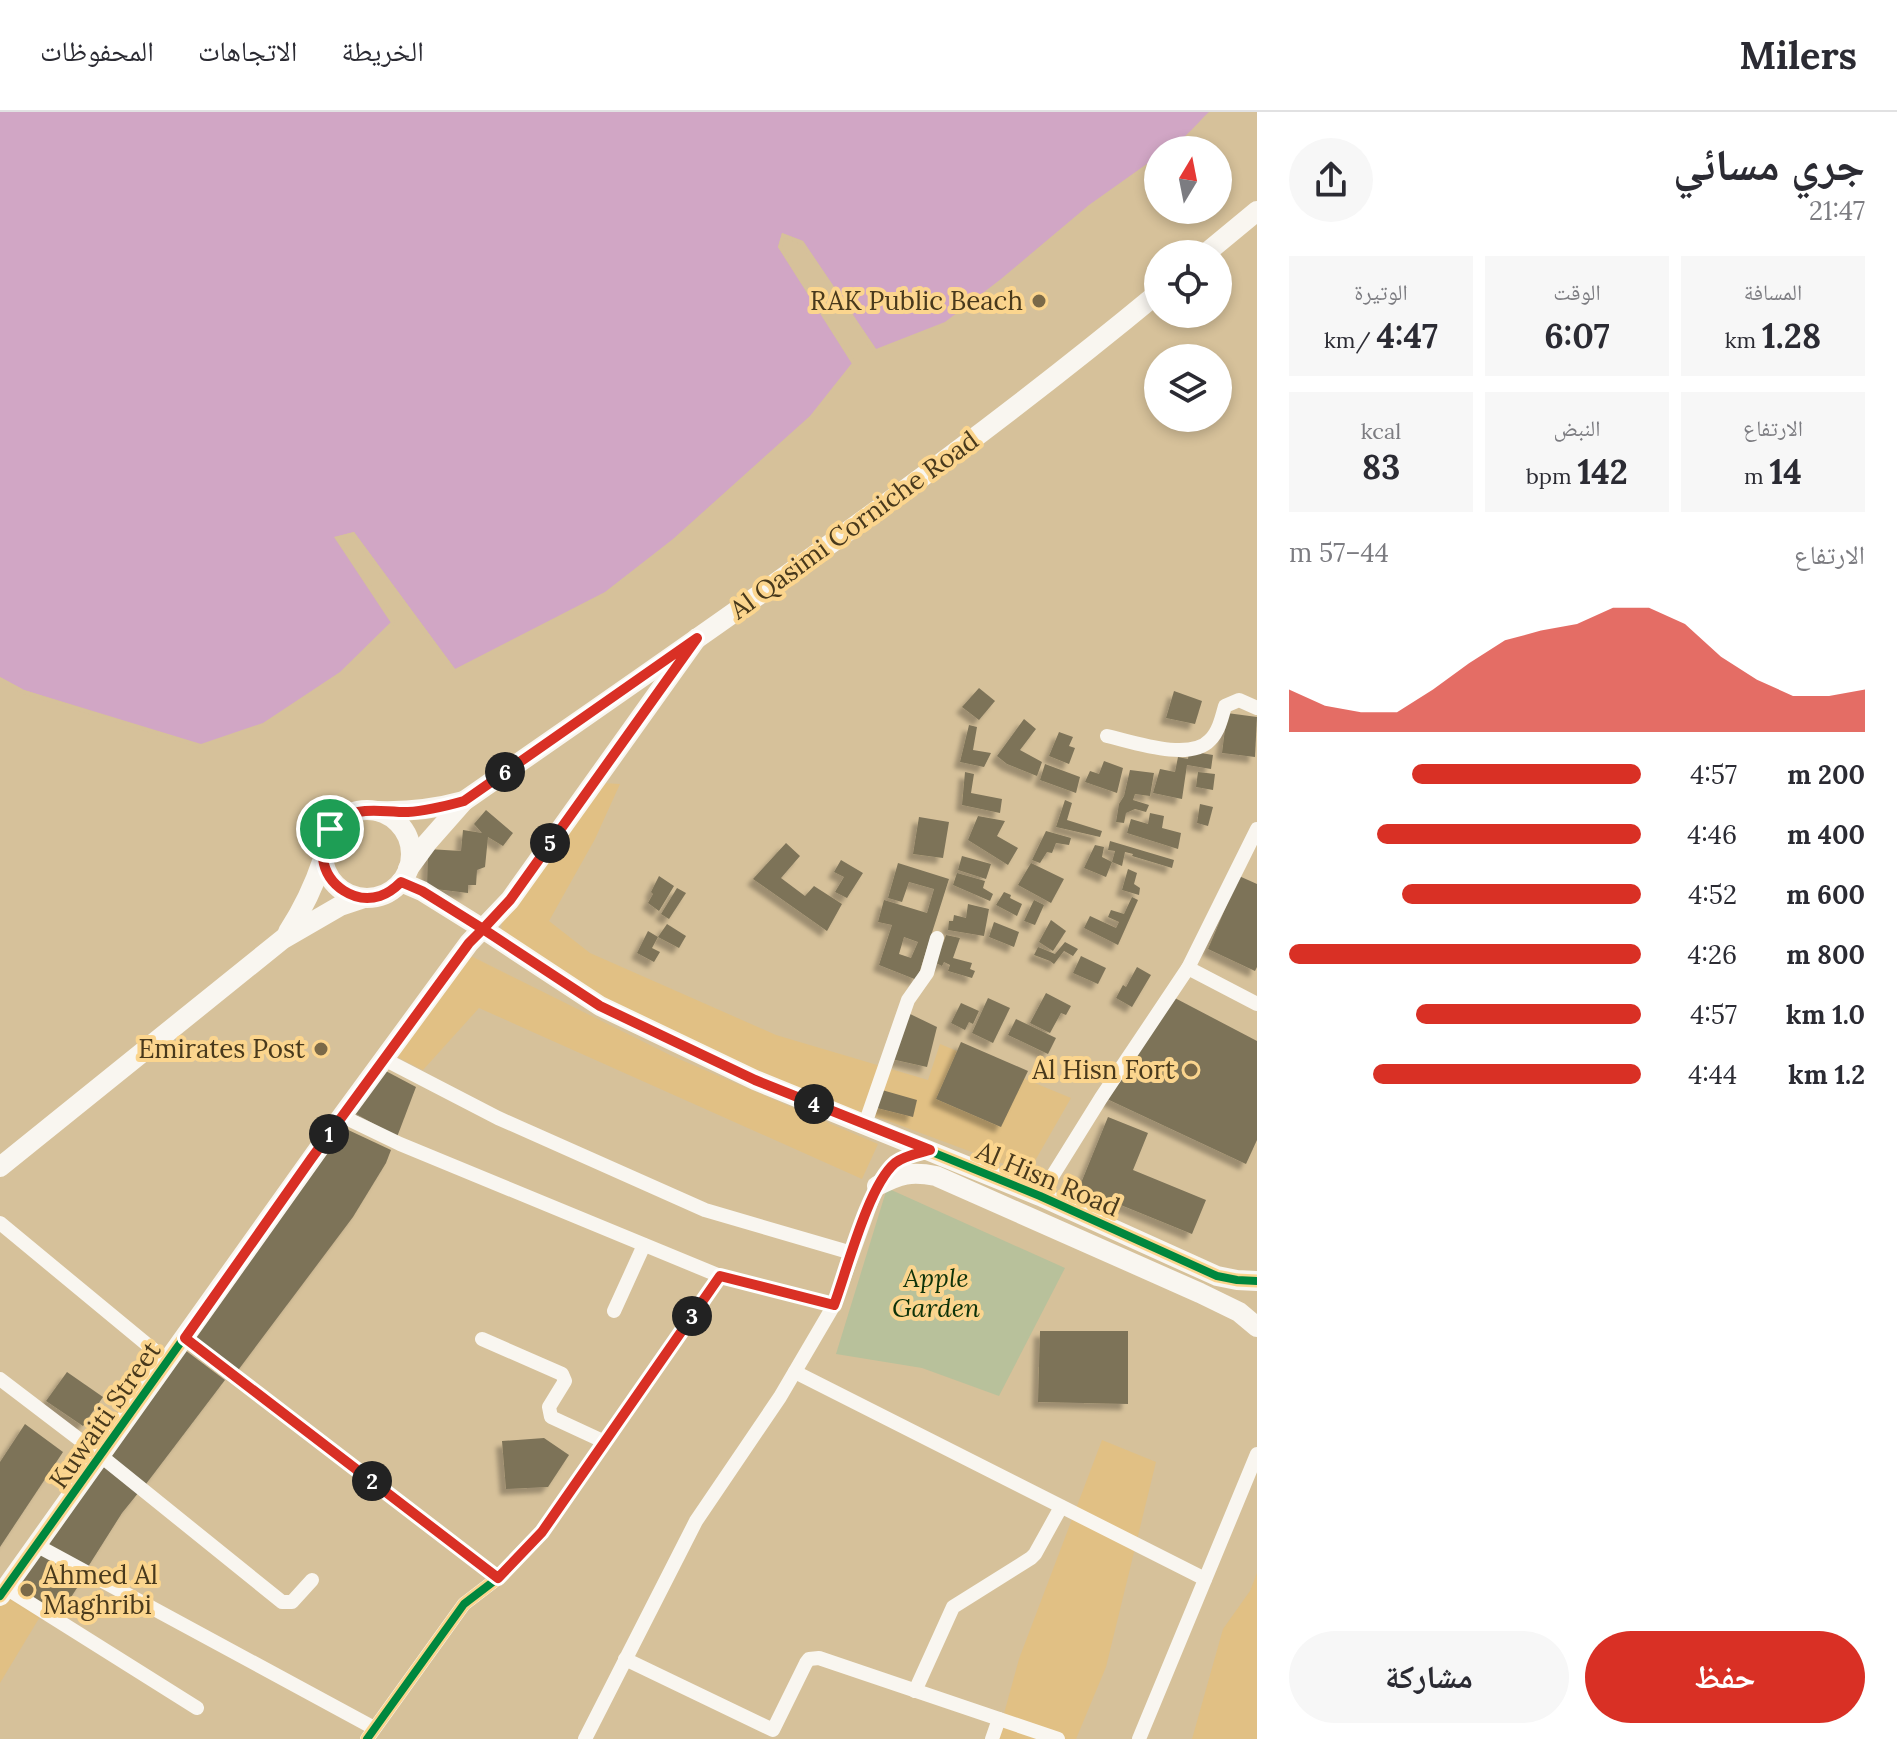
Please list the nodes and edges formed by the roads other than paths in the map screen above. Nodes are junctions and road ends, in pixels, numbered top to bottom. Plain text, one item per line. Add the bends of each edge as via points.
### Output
1 (1257, 211) edge
2 (1222, 240) edge
3 (1144, 305) edge
4 (697, 638) junction
5 (1257, 708) edge
6 (1107, 736) dead end
7 (464, 801) junction
8 (373, 811) junction
9 (1257, 829) edge
10 (323, 859) junction
11 (405, 876) junction
12 (364, 898) junction
13 (483, 929) junction
14 (937, 938) dead end
15 (283, 939) junction
16 (1188, 968) junction
17 (1257, 1004) edge
18 (384, 1059) junction
19 (342, 1116) junction
20 (865, 1124) junction
21 (930, 1150) junction
22 (0, 1167) edge
23 (877, 1186) junction
24 (1040, 1196) junction
25 (0, 1223) edge
26 (644, 1245) junction
27 (852, 1253) junction
28 (720, 1276) junction
29 (1257, 1281) edge
30 (834, 1305) junction
31 (614, 1311) dead end
32 (1257, 1327) edge
33 (185, 1338) junction
34 (482, 1339) dead end
35 (167, 1361) junction
36 (795, 1372) junction
37 (0, 1379) edge
38 (605, 1442) junction
39 (1257, 1454) edge
40 (101, 1456) junction
41 (1061, 1507) junction
42 (36, 1545) junction
43 (498, 1578) junction
44 (1205, 1579) junction
45 (312, 1580) dead end
46 (3, 1592) edge
47 (625, 1659) junction
48 (915, 1691) junction
49 (197, 1708) dead end
50 (999, 1719) junction
51 (371, 1733) edge
52 (775, 1734) edge
53 (585, 1739) edge
54 (992, 1739) edge
55 (1058, 1739) edge
56 (1139, 1739) edge

1 - 2 street
3 - 4 street, Al Qasimi Corniche Road via 939,466
4 - 7 street, Al Qasimi Corniche Road
4 - 13 street, Kuwaiti Street via 510,900
5 - 6 street via 1239,700 1225,706 1213,738 1202,748 1177,751
7 - 8 street, Al Qasimi Corniche Road via 410,812
7 - 11 street, Al Qasimi Corniche Road
8 - 10 street via 357,811 330,829
8 - 11 street via 388,815 408,839 411,854
9 - 16 street
10 - 12 street via 330,878 344,892
10 - 15 street via 313,889
11 - 12 street via 391,891
11 - 13 street, Al Hisn Road
12 - 15 street
13 - 18 street, Kuwaiti Street
13 - 20 street, Al Hisn Road via 600,1006 755,1080
14 - 20 street via 927,973 908,1000
15 - 22 street
16 - 17 street
16 - 24 street
18 - 19 street, Kuwaiti Street
18 - 27 street via 498,1118 705,1210
19 - 26 street
19 - 33 street, Kuwaiti Street
20 - 21 street, Al Hisn Road
21 - 23 street via 896,1163
21 - 24 street, Al Hisn Road
23 - 27 street
23 - 32 street, Al Hisn Road via 898,1175 936,1176 1200,1293
24 - 29 street, Al Hisn Road via 1217,1276
25 - 35 street
26 - 28 street
26 - 31 street
27 - 30 street
28 - 30 street
28 - 38 street
30 - 36 street
33 - 35 street, Kuwaiti Street
33 - 43 street
34 - 38 street via 562,1374 565,1381 549,1407 551,1417
35 - 40 street, Kuwaiti Street
36 - 41 street
36 - 47 street via 696,1521
37 - 40 street
38 - 43 street via 542,1532
39 - 44 street
40 - 42 street, Kuwaiti Street
40 - 45 street via 282,1602 292,1602
41 - 44 street
41 - 48 street via 1031,1558 953,1607
42 - 46 street, Kuwaiti Street
42 - 51 street
43 - 51 street via 464,1604
44 - 56 street
46 - 49 street
47 - 52 street
47 - 53 street
48 - 50 street
48 - 52 street via 809,1659
50 - 54 street
50 - 55 street

